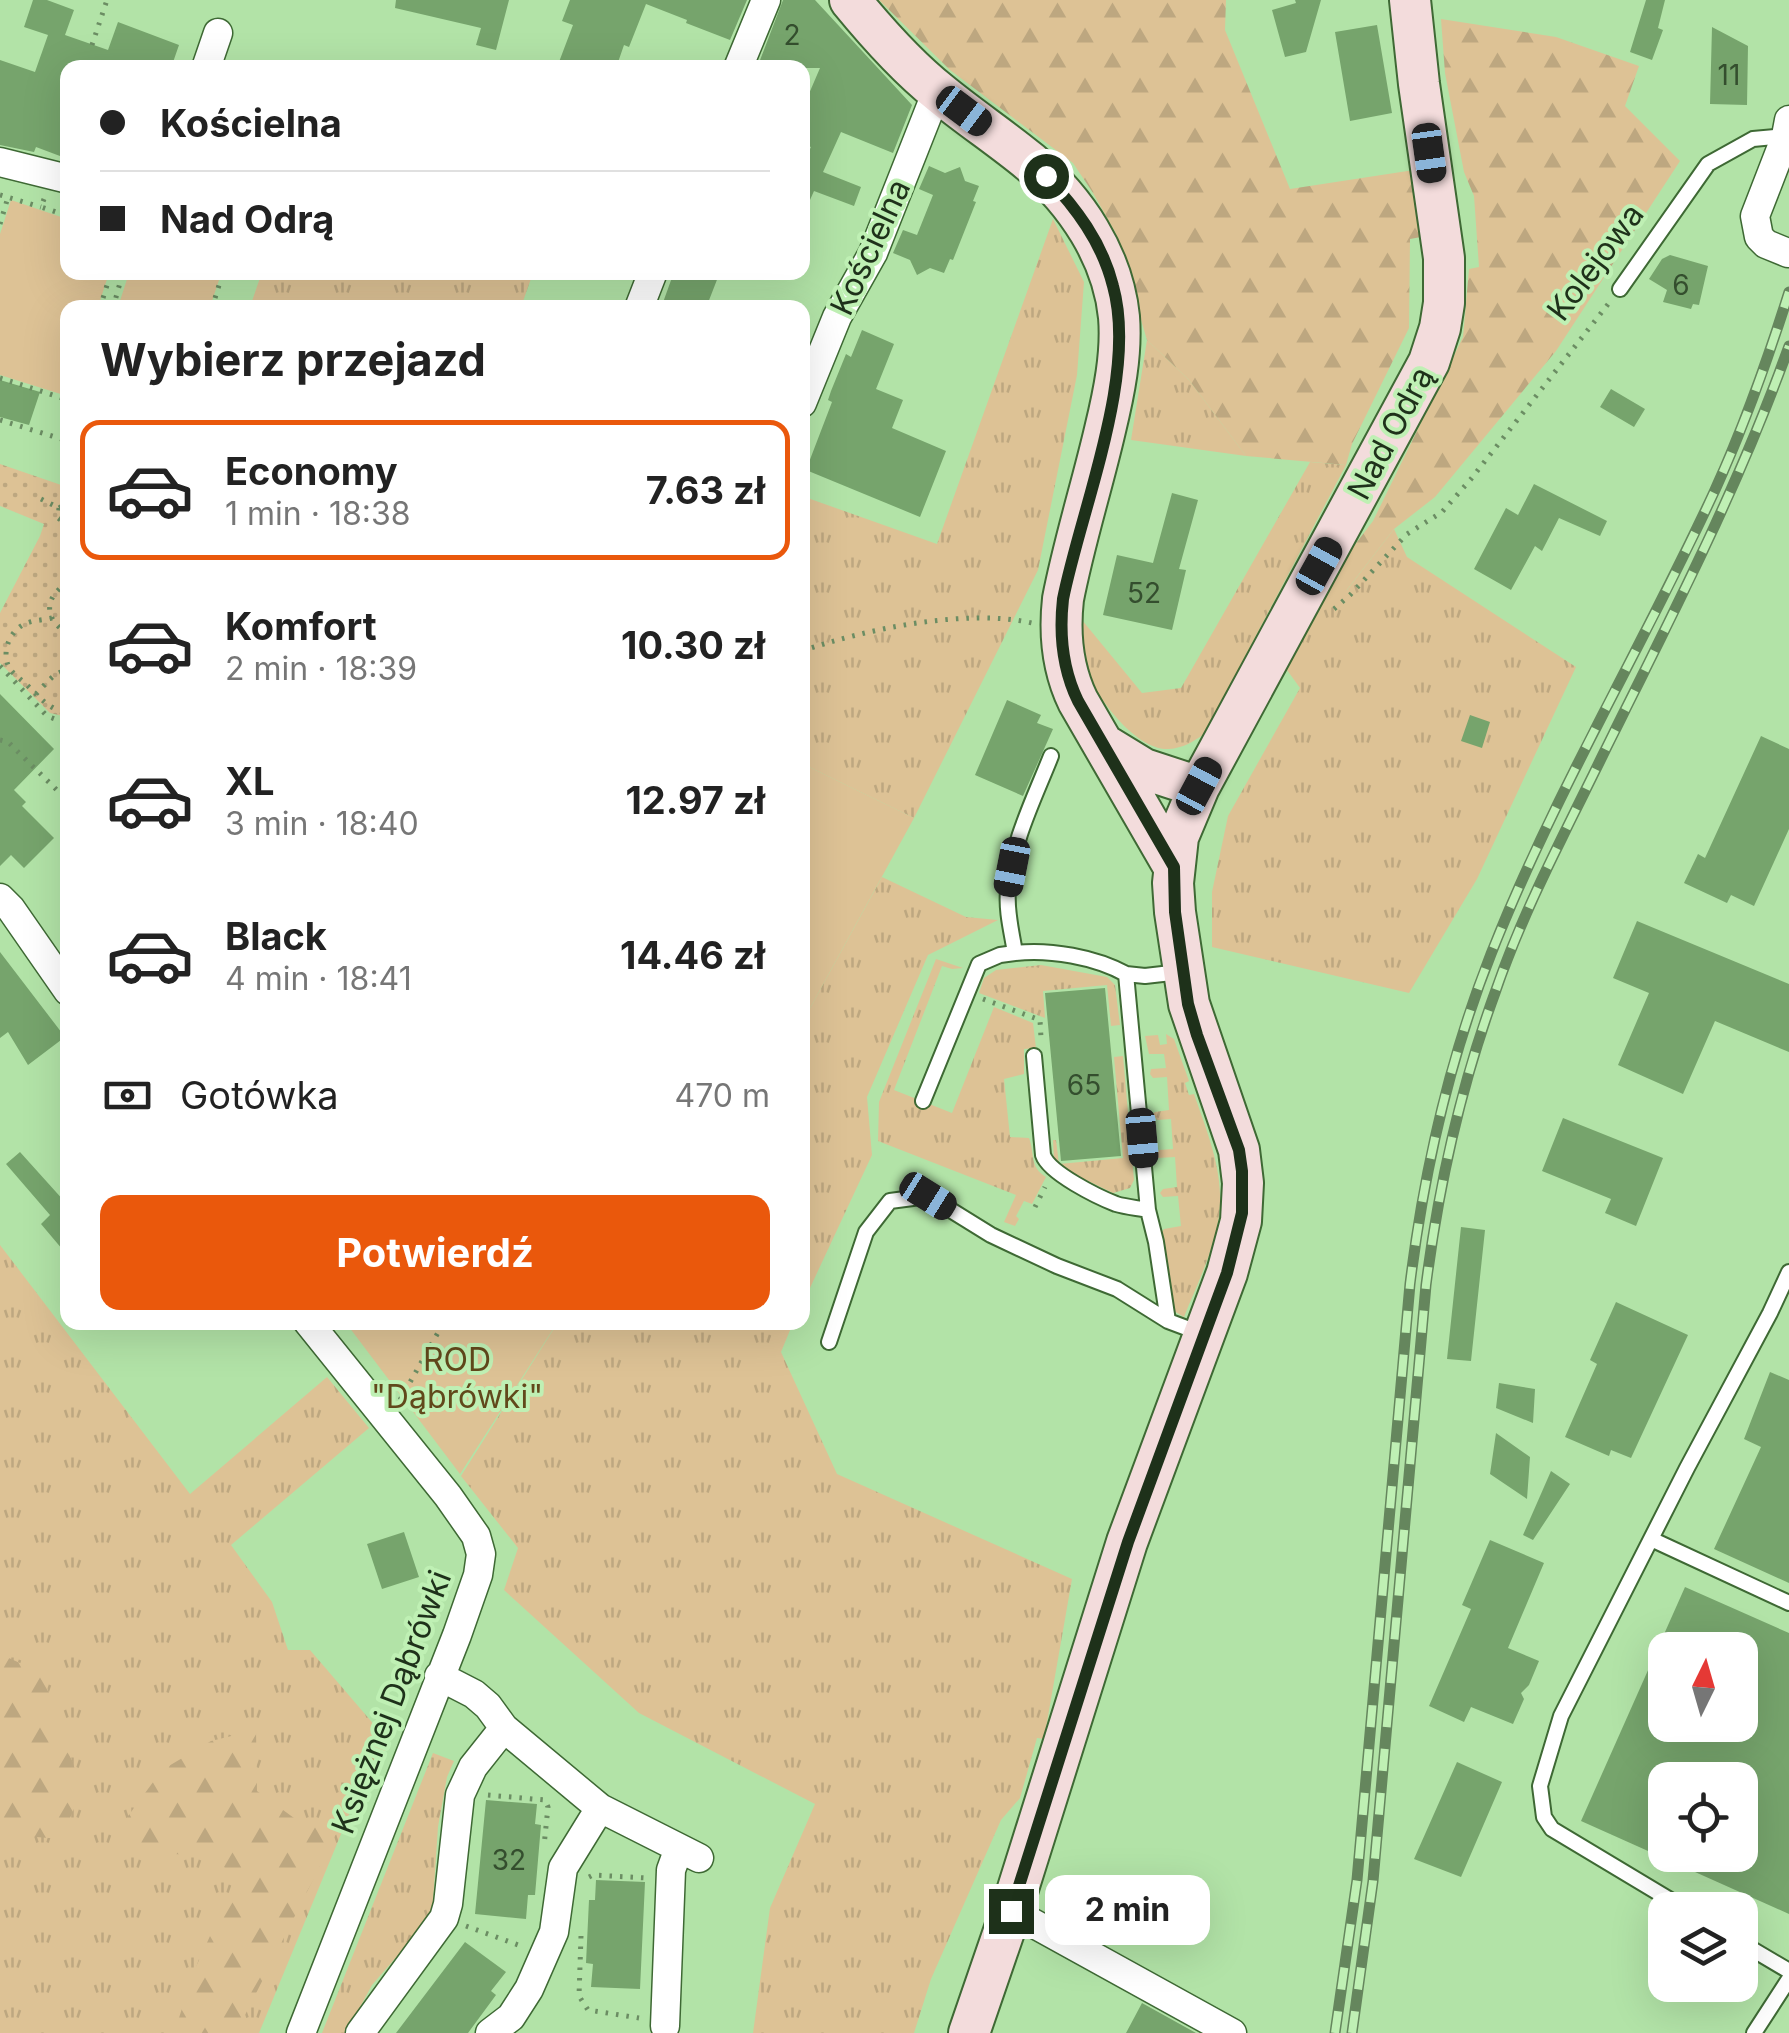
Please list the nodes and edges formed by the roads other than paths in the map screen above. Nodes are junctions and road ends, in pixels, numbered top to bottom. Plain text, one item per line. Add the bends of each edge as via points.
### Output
1 (766, 0) edge
2 (850, 0) edge
3 (1410, 0) edge
4 (218, 33) dead end
5 (209, 60) edge
6 (741, 60) edge
7 (938, 91) junction
8 (1788, 128) edge
9 (0, 162) edge
10 (60, 177) edge
11 (1788, 253) edge
12 (1620, 289) road end
13 (810, 384) edge
14 (1100, 738) junction
15 (1051, 756) dead end
16 (1199, 786) junction
17 (1174, 867) junction
18 (0, 898) edge
19 (1015, 954) junction
20 (1183, 971) junction
21 (1126, 974) junction
22 (60, 980) edge
23 (1034, 1056) dead end
24 (923, 1101) dead end
25 (1148, 1210) junction
26 (1789, 1272) edge
27 (1186, 1328) junction
28 (314, 1330) edge
29 (829, 1342) dead end
30 (1651, 1539) junction
31 (1789, 1603) edge
32 (439, 1676) junction
33 (504, 1728) junction
34 (600, 1808) junction
35 (1657, 1892) edge
36 (1011, 1911) junction
37 (1758, 1953) edge
38 (1789, 1971) edge
39 (1789, 1980) edge
40 (665, 2026) dead end
41 (301, 2033) edge
42 (360, 2033) edge
43 (490, 2033) edge
44 (969, 2033) edge
45 (1232, 2033) edge
46 (1754, 2033) edge

1 - 6 street
2 - 7 street
3 - 16 street, Nad Odrą via 1444,258 1440,328 1429,362
4 - 5 street
7 - 13 street, Kościelna via 874,253
7 - 14 street via 1057,188 1089,229 1113,286 1119,317 1116,380 1061,621 1067,675
8 - 11 street via 1755,216 1766,244
8 - 12 lane, Kolejowa via 1753,138 1708,164
9 - 10 street
14 - 16 street via 1134,765
14 - 17 street
15 - 19 lane via 1016,845 1008,889
16 - 17 street, Nad Odrą via 1178,837
17 - 20 street, Nad Odrą
18 - 22 street
19 - 21 lane via 1040,951 1108,964
19 - 24 lane via 979,964
20 - 21 lane
20 - 27 street, Nad Odrą via 1197,1035 1239,1150 1243,1183 1235,1246
21 - 25 lane
23 - 25 lane via 1046,1163 1117,1204
25 - 27 lane
26 - 30 lane
27 - 29 lane via 1117,1289 991,1235 928,1196 890,1201 866,1232
27 - 36 street, Nad Odrą via 1128,1542
28 - 32 street, Księżnej Dąbrówki via 476,1536 478,1576
30 - 31 lane
30 - 35 lane via 1561,1716 1540,1786 1552,1829
32 - 33 street via 474,1694
32 - 41 street, Księżnej Dąbrówki
33 - 34 street
33 - 42 street via 460,1795 444,1918
34 - 40 street via 689,1853 671,1870
34 - 43 street via 563,1868 554,1932 530,1989
36 - 44 street, Nad Odrą
36 - 45 street
37 - 38 lane
39 - 46 lane

